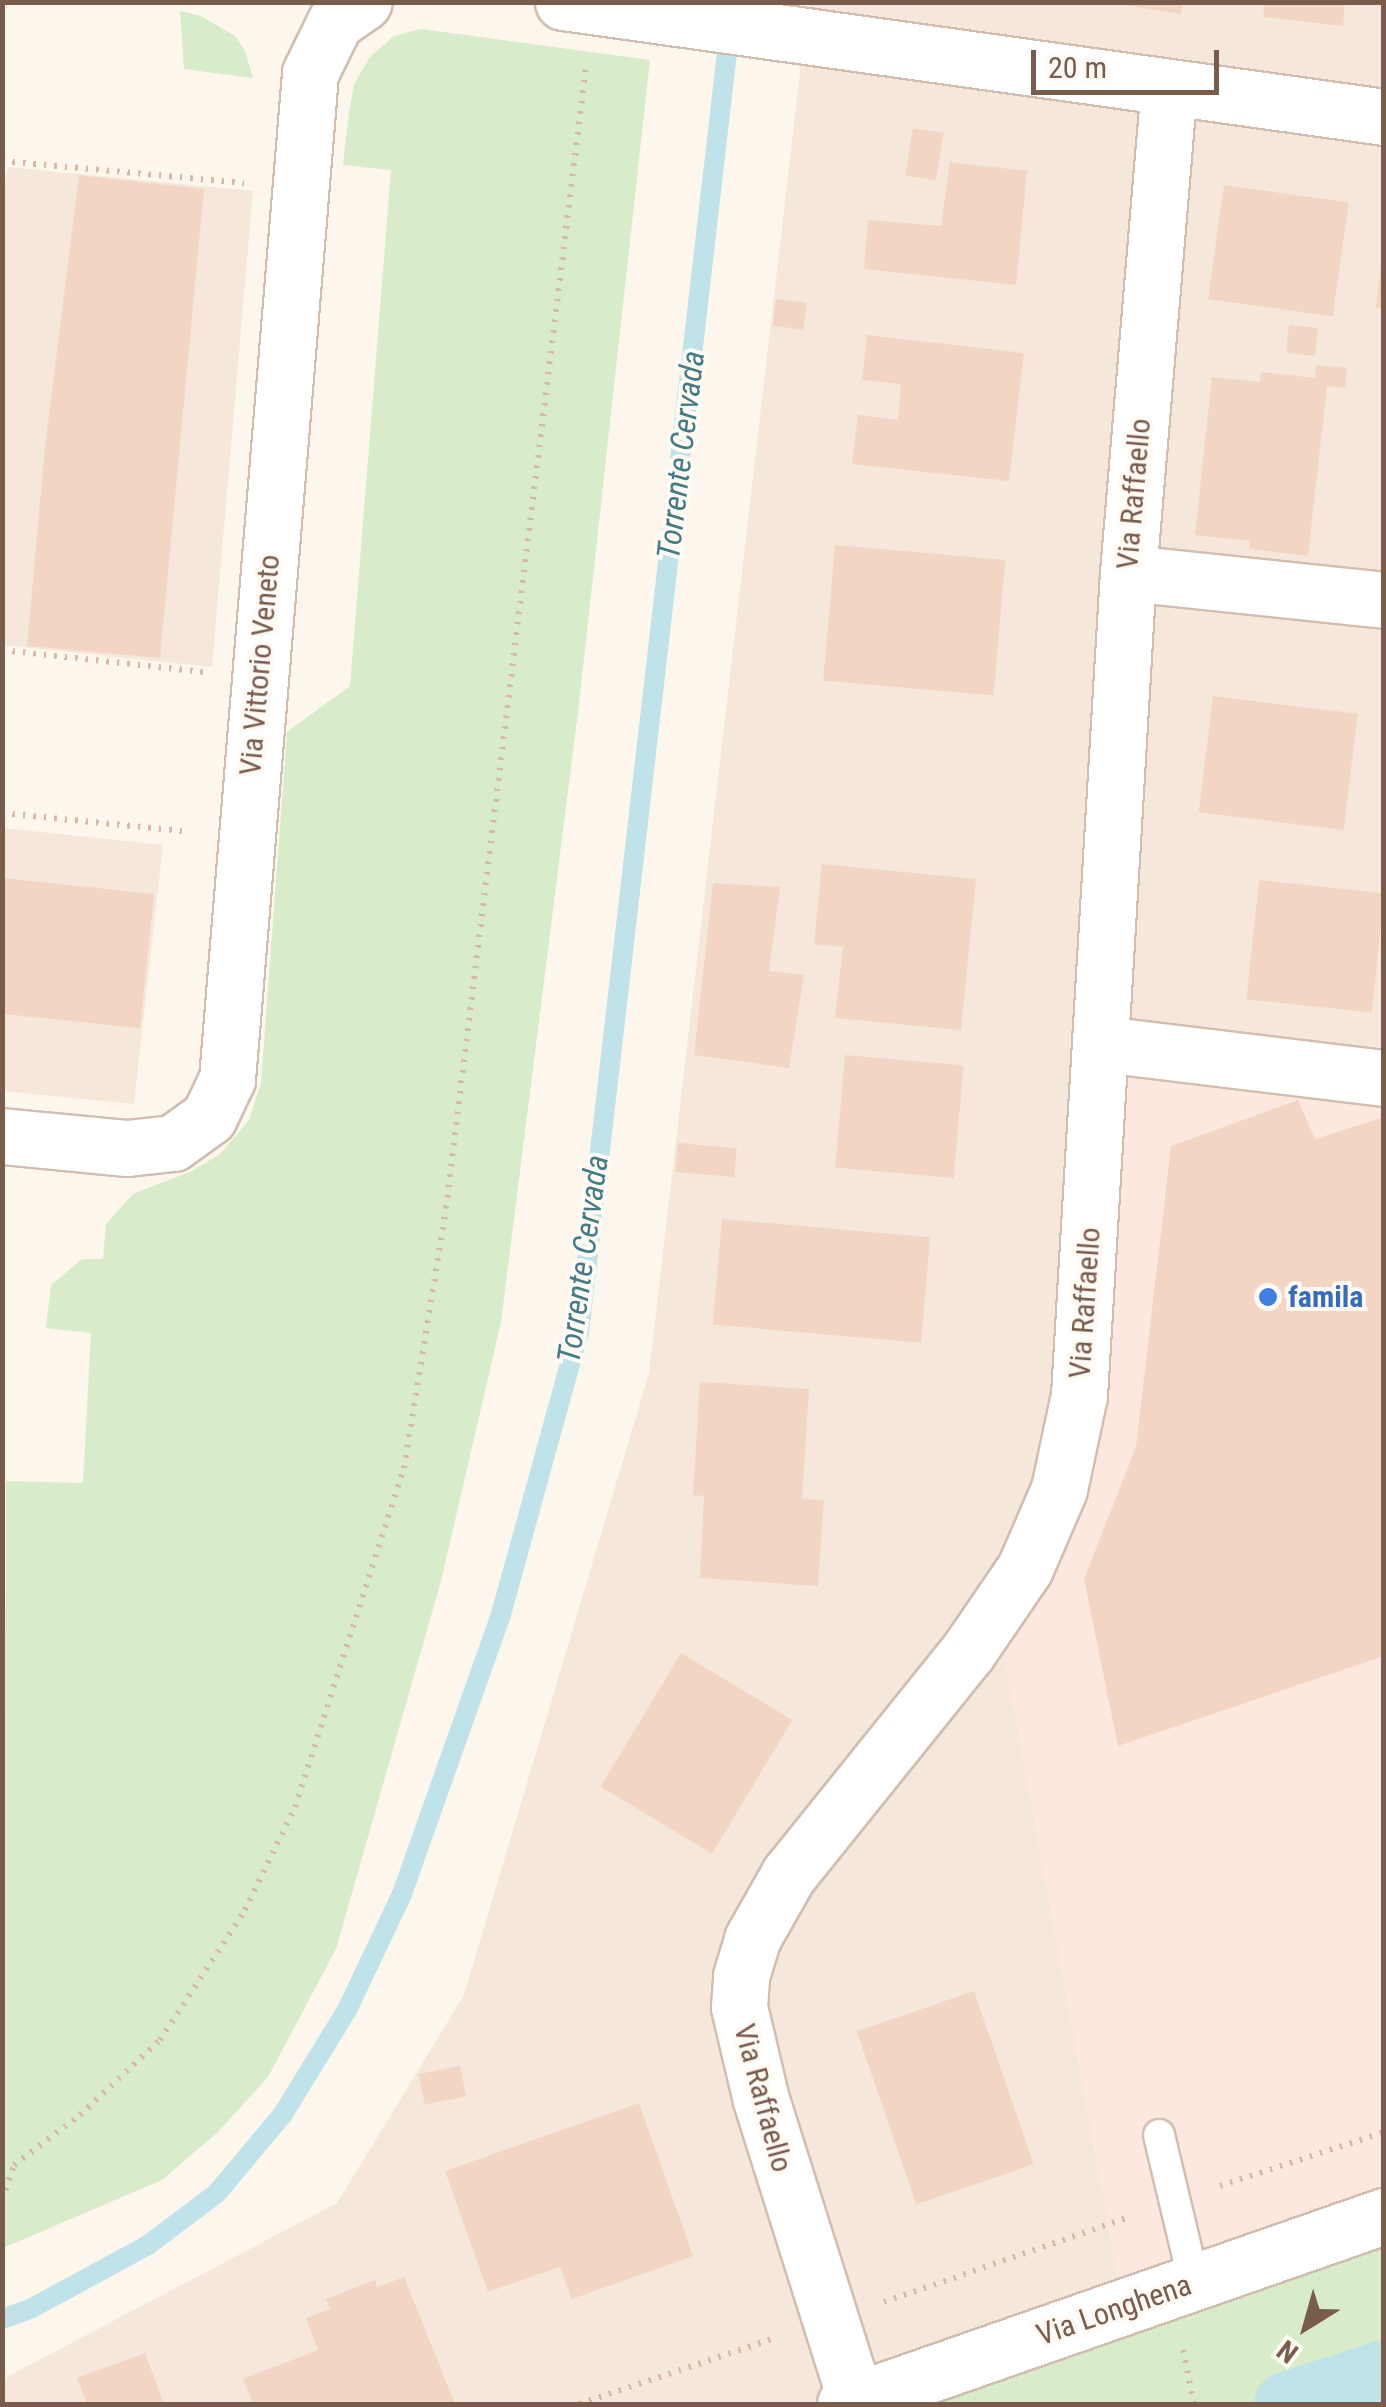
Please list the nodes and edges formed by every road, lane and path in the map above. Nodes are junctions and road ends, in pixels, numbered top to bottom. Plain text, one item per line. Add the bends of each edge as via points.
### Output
1 (563, 2) edge
2 (354, 4) edge
3 (586, 60) dead end
4 (1169, 89) junction
5 (1384, 117) edge
6 (2, 161) edge
7 (256, 184) dead end
8 (1128, 573) junction
9 (1384, 600) edge
10 (2, 650) edge
11 (215, 673) dead end
12 (2, 813) edge
13 (182, 832) dead end
14 (1103, 1044) junction
15 (1384, 1078) edge
16 (2, 1136) edge
17 (1160, 2135) dead end
18 (2, 2200) edge
19 (1384, 2216) edge
20 (1194, 2282) junction
21 (776, 2338) dead end
22 (1191, 2389) dead end
23 (850, 2403) edge
24 (580, 2404) edge
25 (1194, 2404) edge

1 - 4 street
2 - 16 street, Via Vittorio Veneto via 335,22 310,72 227,1079 208,1117 174,1143 126,1148
3 - 18 path via 446,1208 404,1468 295,1806 245,1910 160,2040 14,2165
4 - 5 street
4 - 8 street, Via Raffaello
6 - 7 path
8 - 9 street
8 - 14 street, Via Raffaello
10 - 11 path
12 - 13 path
14 - 15 street
14 - 23 street, Via Raffaello via 1079,1395 1059,1488 1025,1568 967,1653 789,1874 752,1939 742,1976 739,2006 761,2100
17 - 20 lane
19 - 20 street, Via Longhena
20 - 23 street, Via Longhena
21 - 24 path
22 - 25 path

